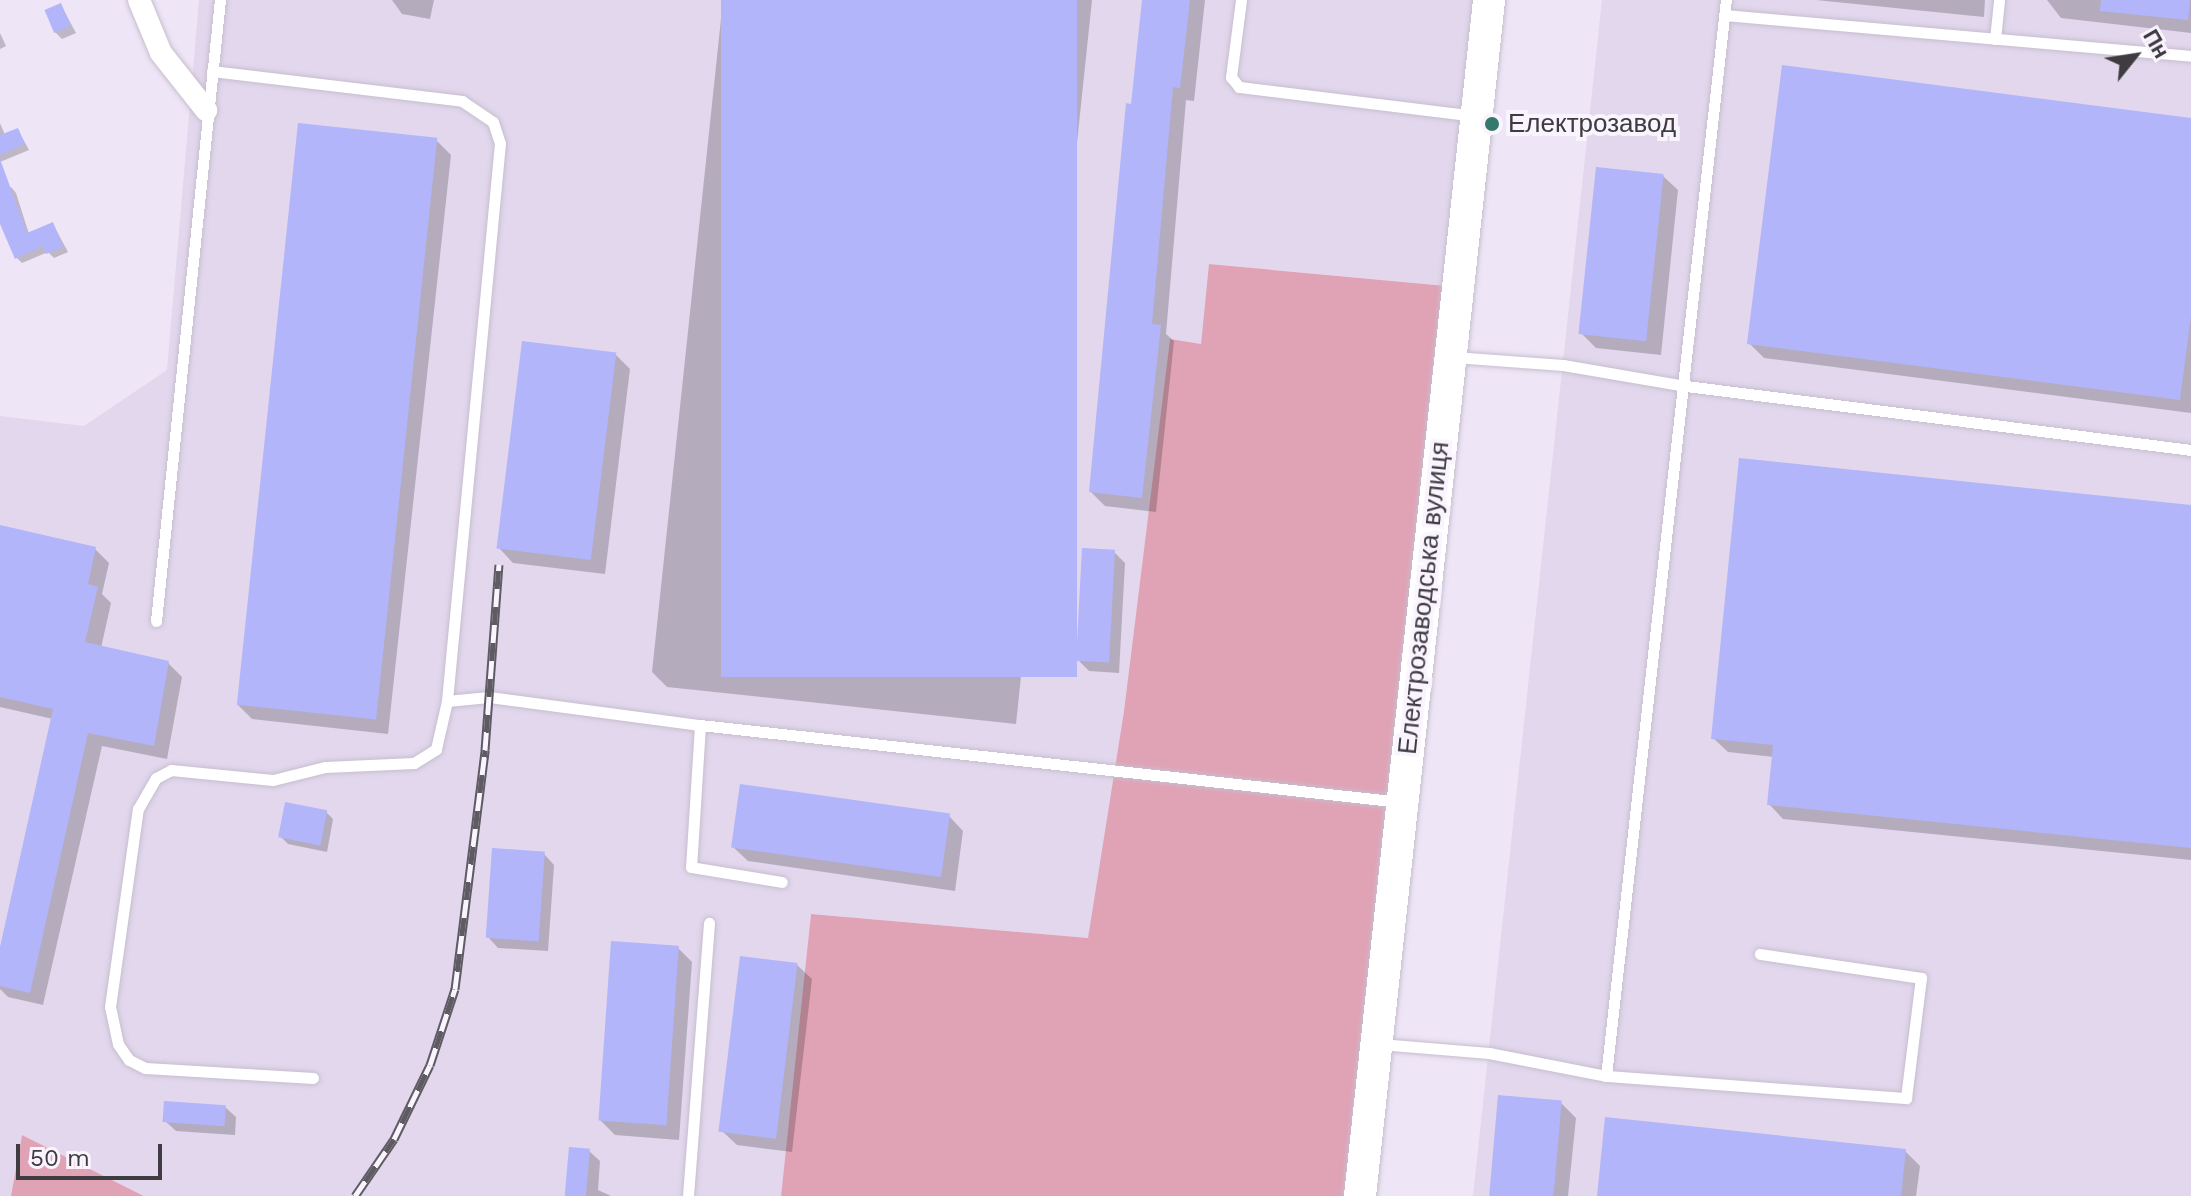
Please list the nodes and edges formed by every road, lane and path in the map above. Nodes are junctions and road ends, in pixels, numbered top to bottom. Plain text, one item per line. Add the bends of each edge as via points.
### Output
1 (139, 0) edge
2 (220, 0) edge
3 (1241, 0) edge
4 (1489, 0) edge
5 (1726, 0) edge
6 (1999, 0) edge
7 (1724, 15) junction
8 (1995, 39) junction
9 (2191, 56) edge
10 (212, 71) junction
11 (206, 110) junction
12 (1476, 116) junction
13 (1450, 356) junction
14 (1686, 386) junction
15 (2191, 450) edge
16 (156, 621) dead end
17 (447, 701) junction
18 (700, 725) junction
19 (1401, 802) junction
20 (782, 882) dead end
21 (709, 923) dead end
22 (1760, 954) dead end
23 (1376, 1044) junction
24 (1606, 1076) junction
25 (313, 1078) dead end
26 (688, 1196) edge
27 (1360, 1196) edge

1 - 11 street via 161,53
2 - 10 lane
3 - 12 lane via 1231,77 1239,87
4 - 12 main road, Електрозаводська вулиця
5 - 7 lane
6 - 8 lane
7 - 8 lane
7 - 14 lane
8 - 9 lane
10 - 11 lane
10 - 17 lane via 462,101 493,122 499,157
11 - 16 lane
12 - 13 main road, Електрозаводська вулиця
13 - 14 lane via 1563,365
13 - 19 main road, Електрозаводська вулиця
14 - 15 lane
14 - 24 lane
17 - 18 lane via 489,697
17 - 25 lane via 436,749 414,763 325,767 273,780 171,770 156,778 138,809 110,1007 118,1044 129,1060 145,1068
18 - 19 lane
18 - 20 lane via 691,867
19 - 23 main road, Електрозаводська вулиця
21 - 26 lane
22 - 24 lane via 1921,978 1906,1098
23 - 24 lane via 1489,1053
23 - 27 main road, Електрозаводська вулиця

